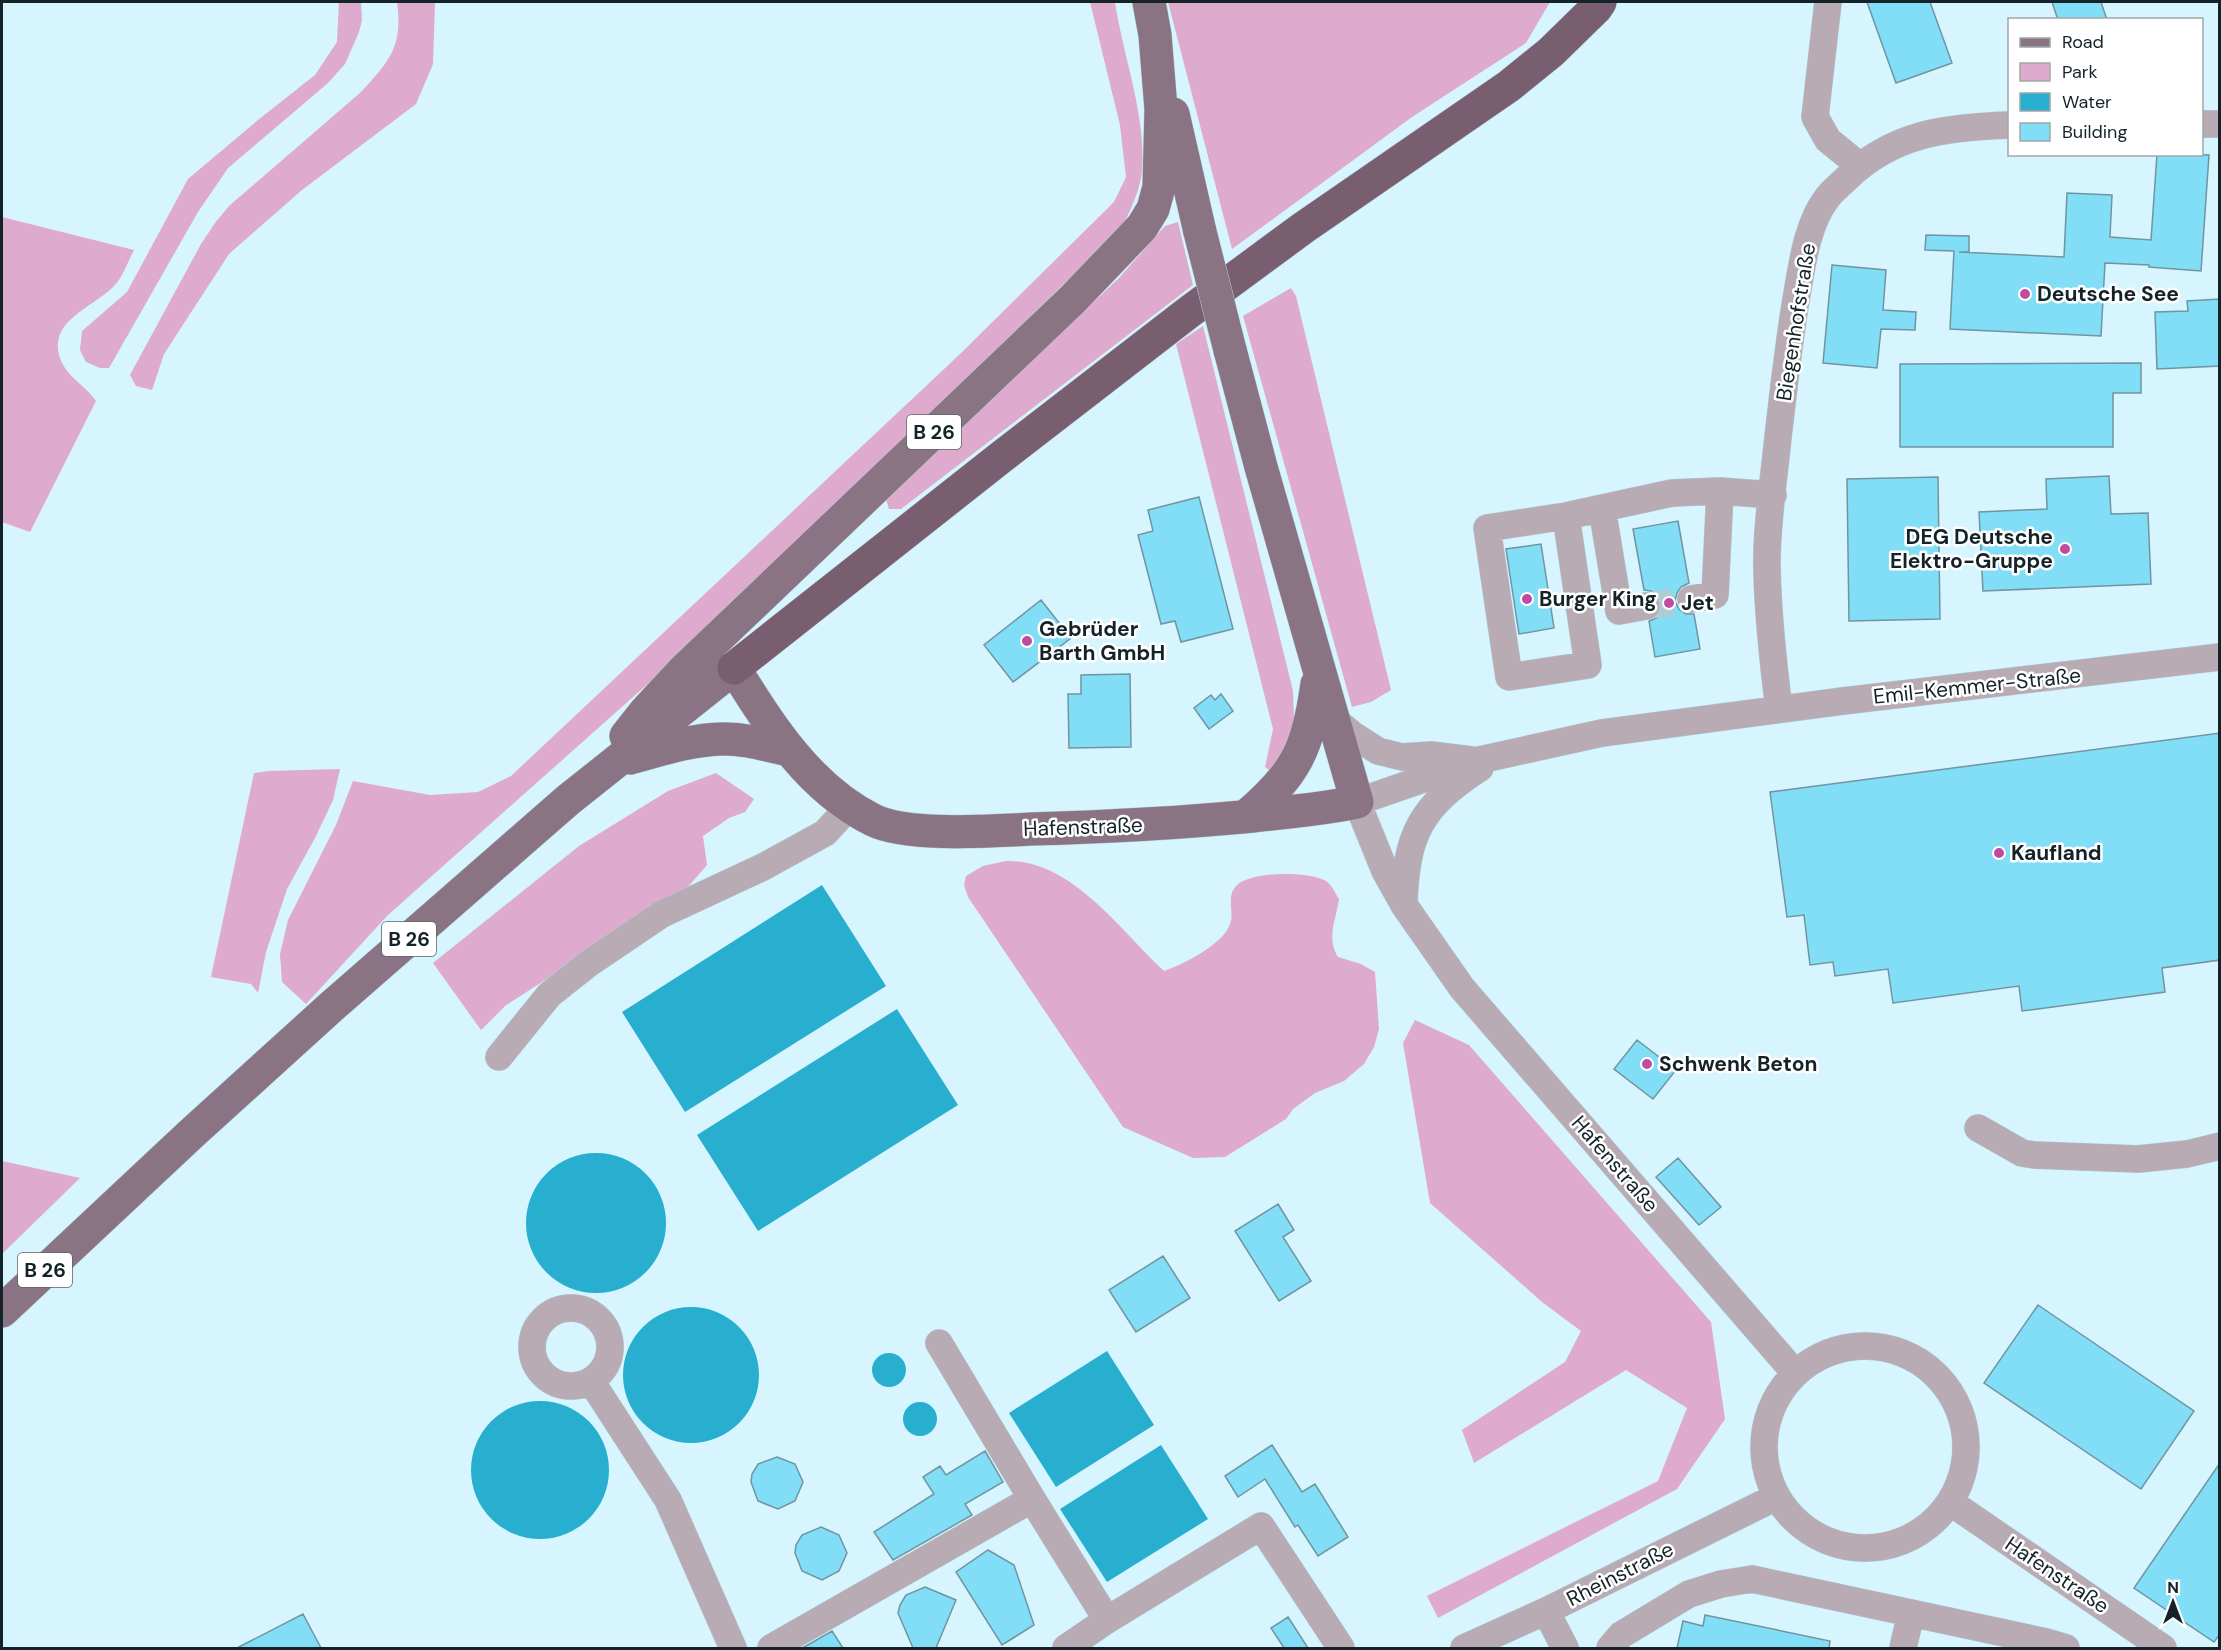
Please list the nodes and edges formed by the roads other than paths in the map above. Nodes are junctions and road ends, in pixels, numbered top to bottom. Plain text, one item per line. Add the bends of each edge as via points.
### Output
1 (1148, 2) edge
2 (1571, 2) edge
3 (1600, 2) edge
4 (1828, 2) edge
5 (1155, 34) junction
6 (1551, 52) junction
7 (2203, 124) edge
8 (2220, 124) edge
9 (2008, 125) edge
10 (1860, 166) junction
11 (1720, 491) junction
12 (1773, 495) junction
13 (1602, 508) junction
14 (1566, 516) junction
15 (1691, 599) tunnel mouth
16 (1646, 606) tunnel mouth
17 (2220, 657) edge
18 (734, 668) junction
19 (1319, 674) junction
20 (1779, 709) junction
21 (1331, 717) junction
22 (789, 750) junction
23 (1488, 758) junction
24 (604, 771) junction
25 (1356, 802) junction
26 (849, 807) junction
27 (1245, 817) junction
28 (1404, 905) junction
29 (499, 1057) dead end
30 (1978, 1128) dead end
31 (2220, 1146) edge
32 (2, 1311) edge
33 (939, 1343) dead end
34 (1795, 1373) junction
35 (591, 1381) dead end
36 (1776, 1497) junction
37 (1032, 1499) junction
38 (1950, 1502) junction
39 (1546, 1611) junction
40 (1911, 1613) junction
41 (1107, 1620) junction
42 (733, 1648) edge
43 (771, 1648) edge
44 (1066, 1648) edge
45 (1341, 1648) edge
46 (1464, 1648) edge
47 (1565, 1648) edge
48 (1610, 1648) edge
49 (1903, 1648) edge
50 (2066, 1648) edge
51 (2163, 1648) edge

1 - 5 main road, B 26
2 - 6 highway
3 - 6 highway
4 - 10 street via 1815,117 1828,140
5 - 19 main road, B 26, bridge via 1230,350
5 - 24 main road, B 26 via 1161,109 1159,187 1153,209 1142,227 1073,298 683,671 645,712
6 - 18 highway via 1509,86 1189,312
7 - 8 street
9 - 10 street, Biegenhofstraße via 1937,130 1903,140
10 - 12 street, Biegenhofstraße via 1827,198 1803,256 1790,328
11 - 12 street
11 - 13 street via 1672,493
11 - 15 street via 1715,595
12 - 20 street, Biegenhofstraße via 1767,566
13 - 14 street
13 - 16 street via 1619,611
14 - 14 street via 1588,665 1509,677 1487,528
17 - 20 street, Emil-Kemmer-Straße
18 - 22 main road, Hafenstraße
18 - 24 main road, B 26
19 - 21 main road, B 26
19 - 27 main road via 1307,739 1296,763 1272,794
20 - 23 street, Emil-Kemmer-Straße via 1602,734
21 - 23 street via 1378,751 1402,757 1431,754
21 - 25 main road, B 26
22 - 24 main road via 722,739 688,742
22 - 26 main road, Hafenstraße via 821,785
23 - 25 street
23 - 28 street via 1430,808 1411,841
24 - 32 main road, B 26 via 296,1038
25 - 27 main road, Hafenstraße
25 - 28 street, Hafenstraße
26 - 27 main road, Hafenstraße via 896,827 962,831 1152,825
26 - 29 street via 825,833 662,914 588,964 549,995
28 - 34 street, Hafenstraße via 1462,988
30 - 31 street via 2034,1155 2138,1159
33 - 37 street
34 - 36 street via 1778,1394 1764,1436 1766,1472
34 - 38 street via 1828,1353 1847,1347 1876,1346 1905,1353 1930,1369 1950,1391 1962,1418 1967,1446 1963,1476
35 - 42 street via 668,1500
36 - 38 street via 1794,1520 1819,1537 1847,1547 1877,1548 1905,1540 1931,1524
36 - 39 street, Rheinstraße
37 - 41 street
37 - 43 street
38 - 51 street, Hafenstraße
39 - 46 street, Rheinstraße
39 - 47 street
40 - 48 street via 1752,1579 1689,1594 1620,1635
40 - 49 street
40 - 50 street
41 - 44 street
41 - 45 street via 1261,1526

